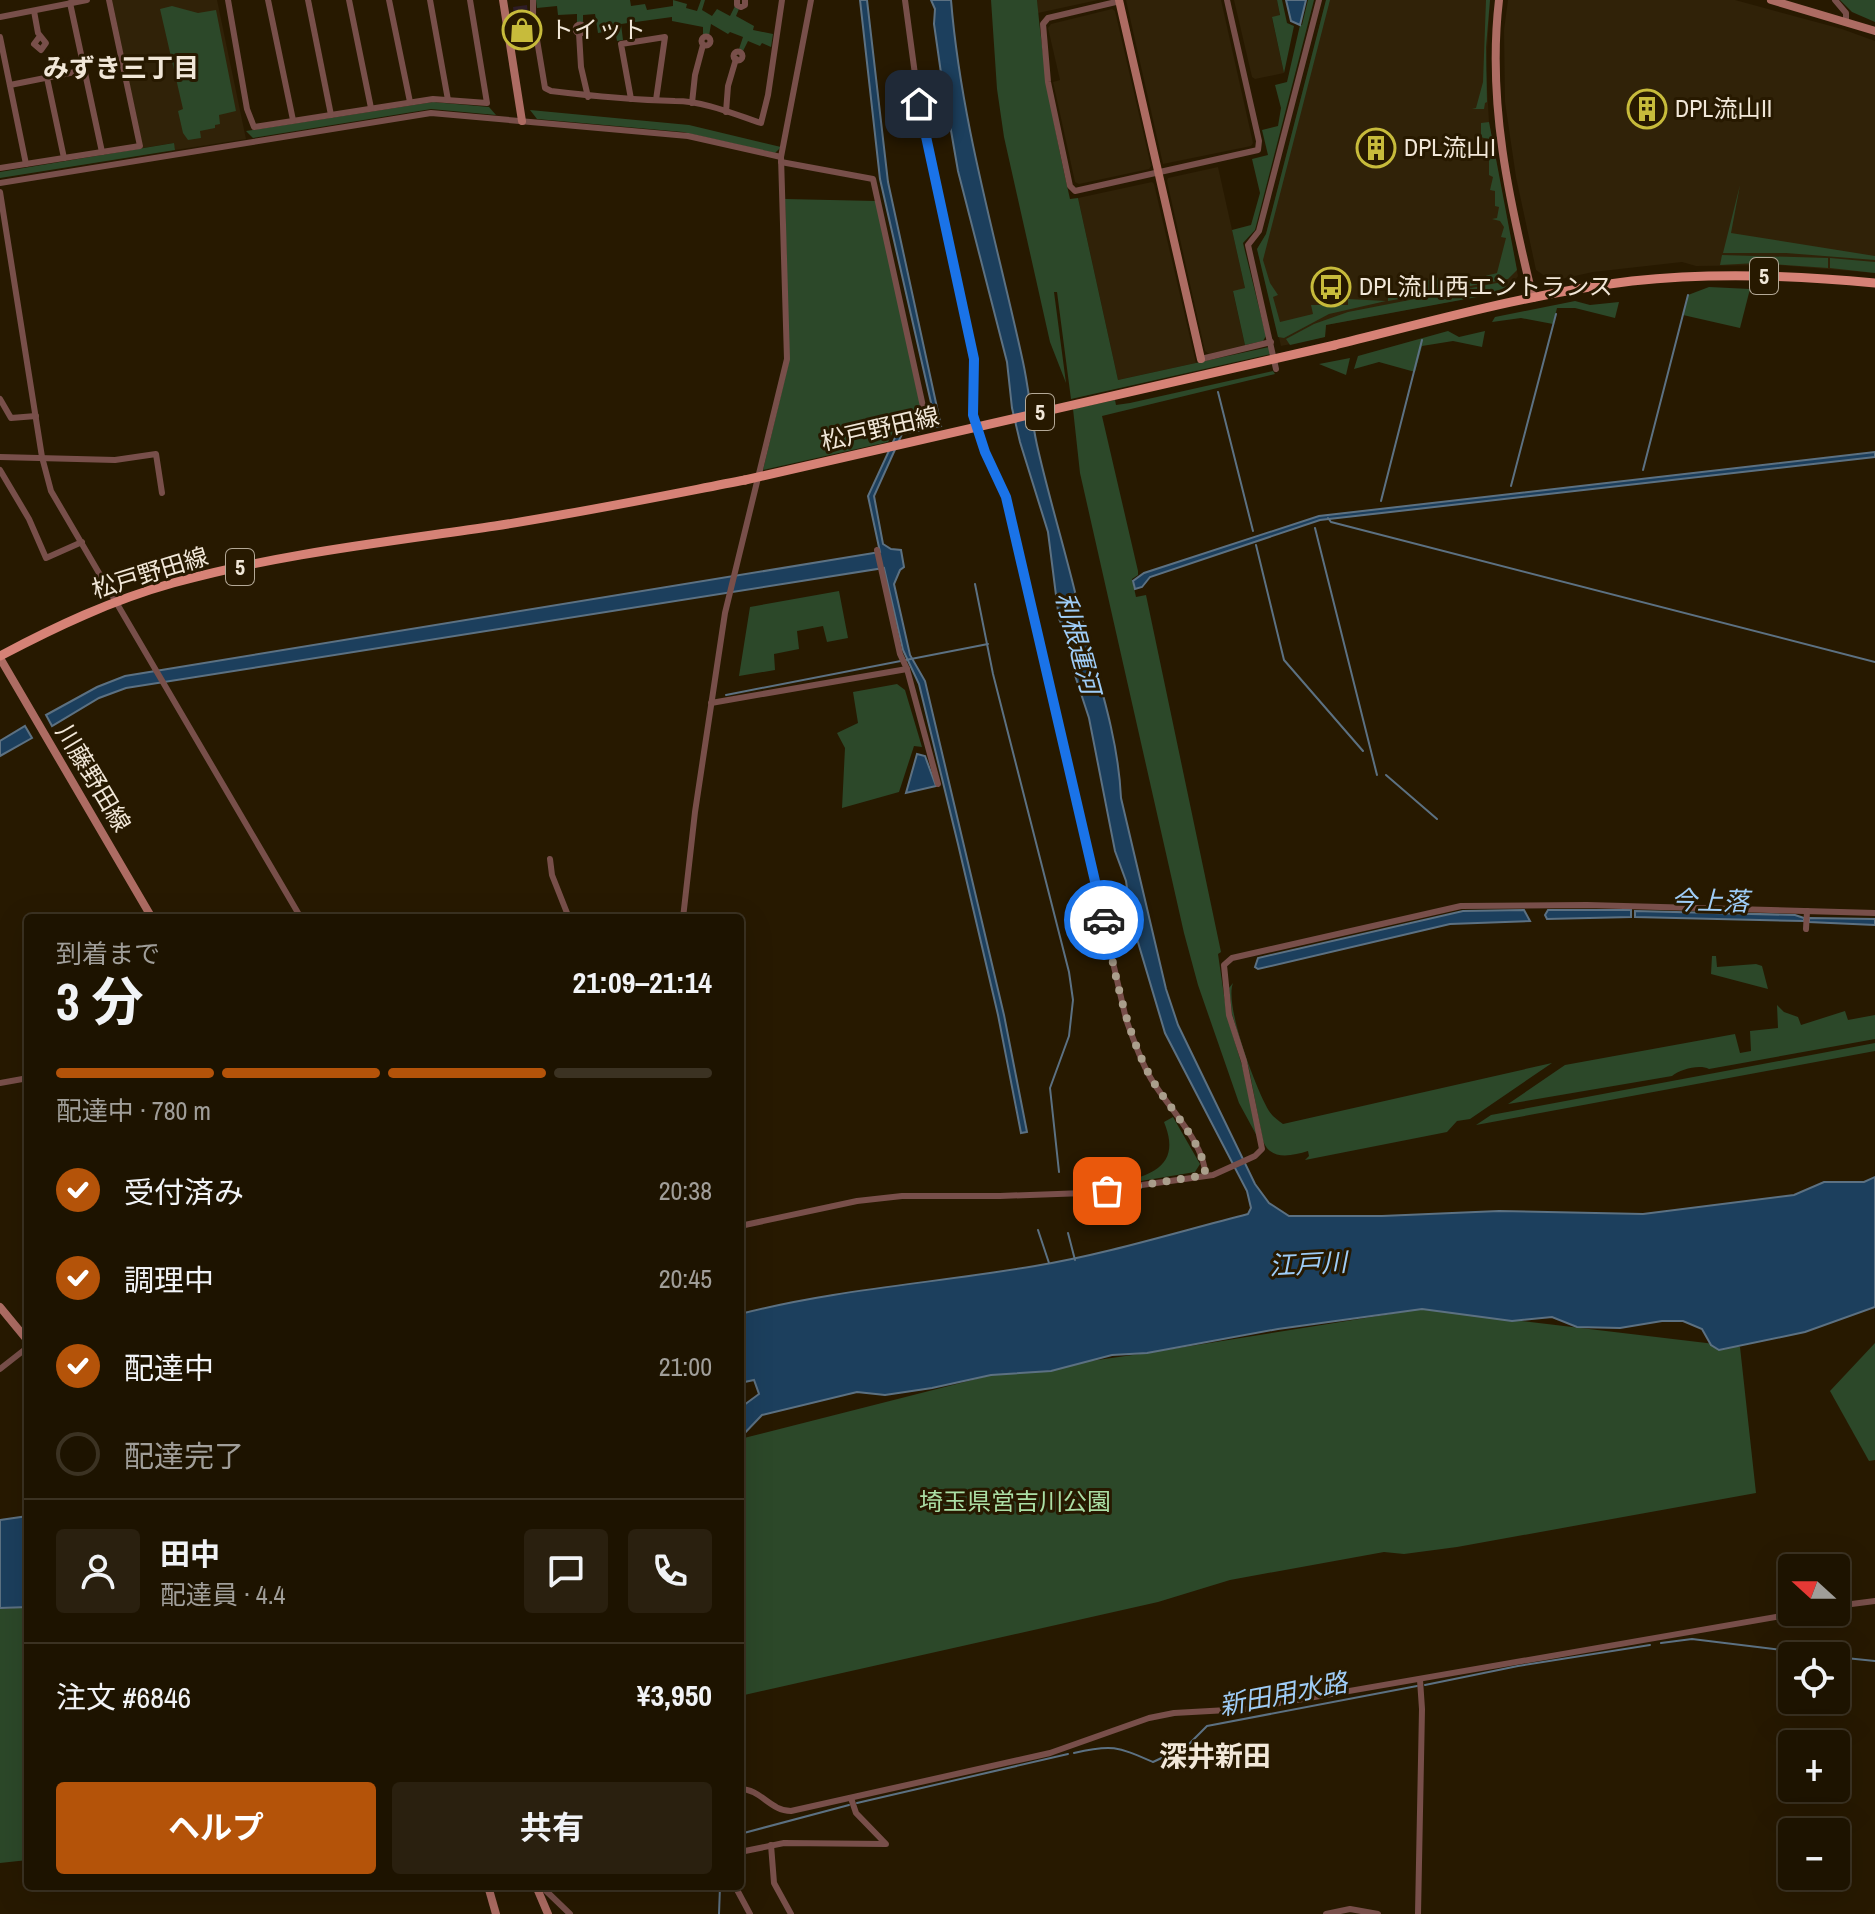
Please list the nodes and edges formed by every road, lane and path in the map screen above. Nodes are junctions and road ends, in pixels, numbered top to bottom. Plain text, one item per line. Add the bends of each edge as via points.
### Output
1 (87, 0) edge
2 (109, 0) edge
3 (228, 0) edge
4 (268, 0) edge
5 (308, 0) edge
6 (349, 0) edge
7 (389, 0) edge
8 (430, 0) edge
9 (470, 0) edge
10 (503, 0) edge
11 (533, 0) edge
12 (737, 0) edge
13 (745, 0) edge
14 (782, 0) edge
15 (811, 0) edge
16 (905, 0) edge
17 (1227, 0) edge
18 (1319, 0) edge
19 (1499, 0) edge
20 (1771, 0) edge
21 (1835, 0) edge
22 (1120, 1) edge
23 (70, 3) junction
24 (34, 11) junction
25 (0, 17) edge
26 (1846, 20) junction
27 (1875, 31) edge
28 (579, 33) dead end
29 (40, 36) dead end
30 (0, 37) edge
31 (537, 42) junction
32 (703, 45) dead end
33 (511, 47) junction
34 (736, 59) dead end
35 (85, 70) junction
36 (47, 78) junction
37 (10, 85) junction
38 (588, 97) junction
39 (631, 99) junction
40 (448, 100) junction
41 (656, 100) junction
42 (410, 102) junction
43 (692, 103) junction
44 (371, 108) junction
45 (726, 112) junction
46 (331, 115) junction
47 (293, 120) junction
48 (522, 121) junction
49 (102, 152) junction
50 (64, 158) junction
51 (781, 159) junction
52 (26, 164) junction
53 (0, 168) edge
54 (1159, 173) junction
55 (0, 183) edge
56 (0, 192) edge
57 (1875, 283) edge
58 (1533, 298) junction
59 (1271, 342) junction
60 (1201, 359) joint
61 (1276, 369) dead end
62 (0, 399) edge
63 (924, 411) dead end
64 (36, 416) junction
65 (0, 457) edge
66 (42, 457) junction
67 (0, 470) edge
68 (162, 493) dead end
69 (82, 542) junction
70 (877, 550) dead end
71 (117, 602) junction
72 (0, 657) edge
73 (907, 669) junction
74 (711, 703) junction
75 (938, 784) dead end
76 (550, 859) dead end
77 (1875, 913) edge
78 (150, 914) edge
79 (299, 914) edge
80 (567, 914) edge
81 (683, 914) edge
82 (24, 1079) edge
83 (0, 1083) edge
84 (1205, 1175) junction
85 (744, 1225) edge
86 (0, 1307) edge
87 (24, 1336) edge
88 (24, 1350) edge
89 (0, 1369) edge
90 (1875, 1601) edge
91 (1850, 1604) edge
92 (1778, 1617) edge
93 (1420, 1680) junction
94 (744, 1790) edge
95 (851, 1798) junction
96 (771, 1845) junction
97 (744, 1851) edge
98 (489, 1890) edge
99 (539, 1890) edge
100 (543, 1890) edge
101 (737, 1890) edge
102 (496, 1914) edge
103 (548, 1914) edge
104 (570, 1914) edge
105 (750, 1914) edge
106 (791, 1914) edge
107 (1326, 1914) edge
108 (1378, 1914) edge
109 (1418, 1914) edge

1 - 23 street
2 - 49 street via 140,146
3 - 47 street via 254,127
4 - 47 street
5 - 46 street
6 - 44 street
7 - 42 street
8 - 40 street
9 - 40 street via 487,103
10 - 33 street
11 - 31 street
12 - 13 street via 741,7
14 - 45 street via 761,123
15 - 51 street
16 - 84 street via 919,104 974,359 973,415 1006,497 1126,1019 1150,1076 1193,1143
17 - 54 street via 1258,150
18 - 59 street via 1259,231 1248,245
19 - 58 street via 1498,126
20 - 26 street
21 - 26 street
22 - 54 street
22 - 54 street via 1048,18 1043,24 1048,82 1070,186 1078,192
23 - 24 street
23 - 35 street
24 - 25 street
24 - 29 street
26 - 27 street
28 - 38 street
30 - 37 street
31 - 33 street
31 - 38 street via 545,88
32 - 43 street
33 - 48 street
34 - 45 street
35 - 36 street
35 - 49 street
36 - 37 street
36 - 50 street
37 - 52 street
38 - 39 street
39 - 41 street
39 - 41 street via 621,44 665,37
40 - 42 street
41 - 43 street
42 - 44 street
43 - 45 street
44 - 46 street
46 - 47 street
48 - 51 street via 688,136
48 - 55 street via 431,113
49 - 50 street
50 - 52 street
51 - 63 street via 873,179
51 - 74 street via 787,359 728,597
52 - 53 street
54 - 60 street
56 - 64 street
57 - 58 main road, 松戸野田線 / 5 via 1693,277 1631,281
58 - 71 main road, 松戸野田線 / 5, bridge via 745,480 247,566
59 - 60 street
59 - 61 street
62 - 64 street via 11,418
64 - 66 street
65 - 66 street
66 - 68 street via 115,460 156,454
66 - 69 street via 51,491
67 - 69 street via 46,558
69 - 71 street
70 - 73 street
71 - 72 main road, 松戸野田線 / 5
71 - 79 street
72 - 78 street, 川藤野田線
73 - 74 street
73 - 75 street
74 - 81 street
76 - 80 street
77 - 84 street via 1806,920 1587,905 1461,906 1232,958 1224,965 1229,1015 1262,1145 1255,1156
82 - 83 street
84 - 85 street via 1085,1193 902,1196
86 - 87 street
88 - 89 street
90 - 91 street
92 - 93 street
93 - 95 street via 1246,1709 1162,1715 1070,1748
93 - 109 street
94 - 95 street via 785,1811
95 - 96 street via 856,1813 886,1844
96 - 97 street
96 - 106 street via 774,1883
98 - 102 street
99 - 103 street
100 - 104 street
101 - 105 street
107 - 108 street via 1350,1909

